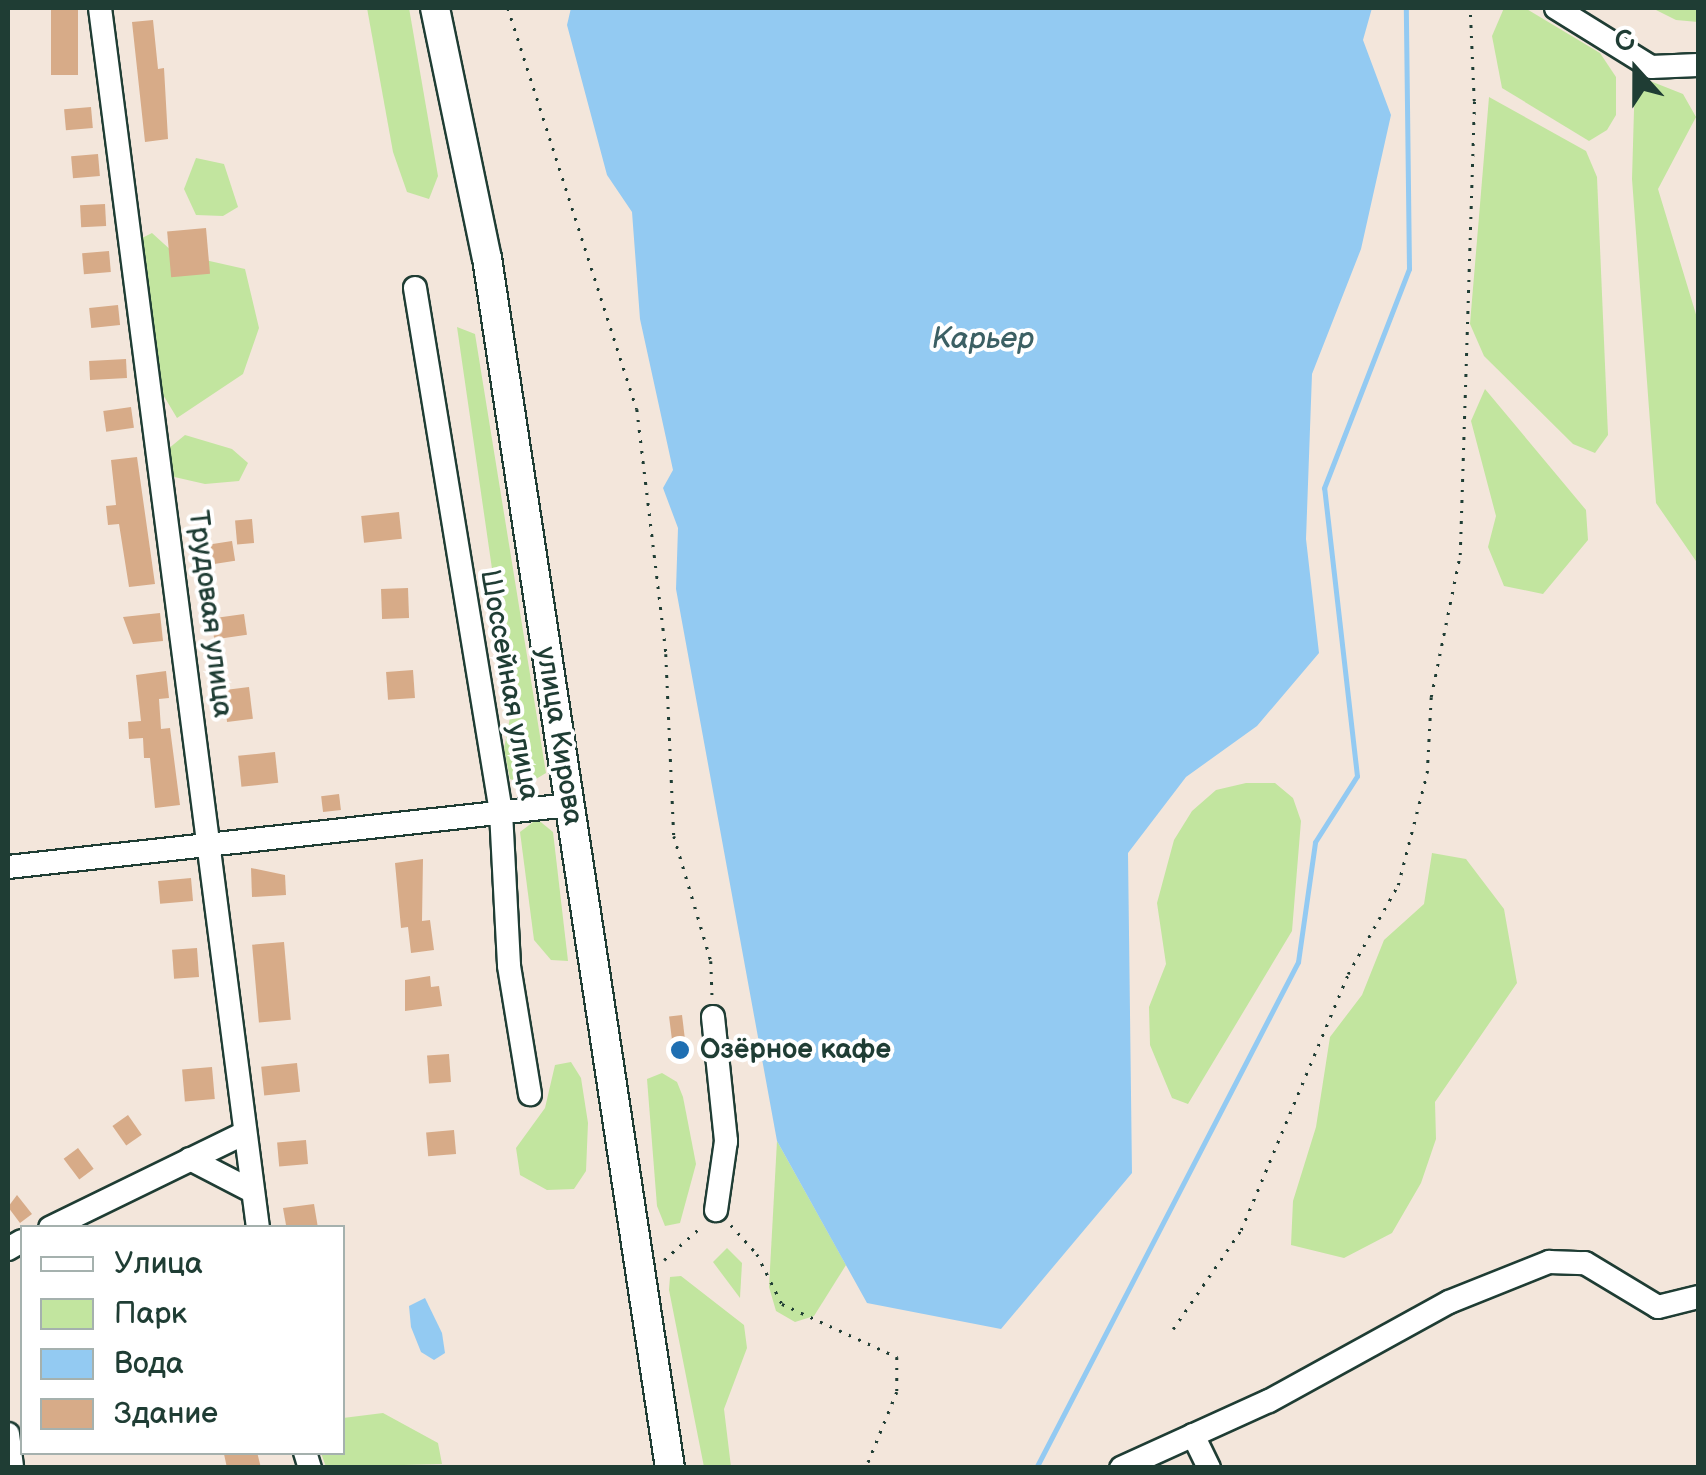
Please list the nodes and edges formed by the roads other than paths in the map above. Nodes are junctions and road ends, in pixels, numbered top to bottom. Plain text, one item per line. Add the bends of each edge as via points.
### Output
1 (100, 8) edge
2 (434, 8) edge
3 (1556, 8) edge
4 (1698, 65) edge
5 (415, 288) dead end
6 (570, 805) junction
7 (502, 812) junction
8 (208, 841) junction
9 (8, 867) edge
10 (713, 1016) road end
11 (530, 1094) dead end
12 (243, 1134) junction
13 (190, 1159) junction
14 (252, 1192) junction
15 (716, 1210) road end
16 (56, 1225) edge
17 (258, 1225) edge
18 (1698, 1298) edge
19 (8, 1434) edge
20 (1193, 1435) junction
21 (12, 1468) edge
22 (670, 1468) edge
23 (1121, 1468) edge
24 (1209, 1468) edge

1 - 8 street, Трудовая улица
2 - 6 main road, улица Кирова via 486,258
3 - 4 street via 1651,67
5 - 7 street, Шоссейная улица
6 - 7 street
6 - 22 main road, улица Кирова
7 - 8 street
7 - 11 street, Шоссейная улица via 510,966
8 - 9 street
8 - 12 street, Трудовая улица
10 - 15 street via 726,1140
12 - 13 street
12 - 14 street, Трудовая улица
13 - 14 street
13 - 16 street
14 - 17 street, Трудовая улица
18 - 20 street via 1658,1308 1584,1264 1548,1262 1448,1302
19 - 21 street
20 - 23 street
20 - 24 street

